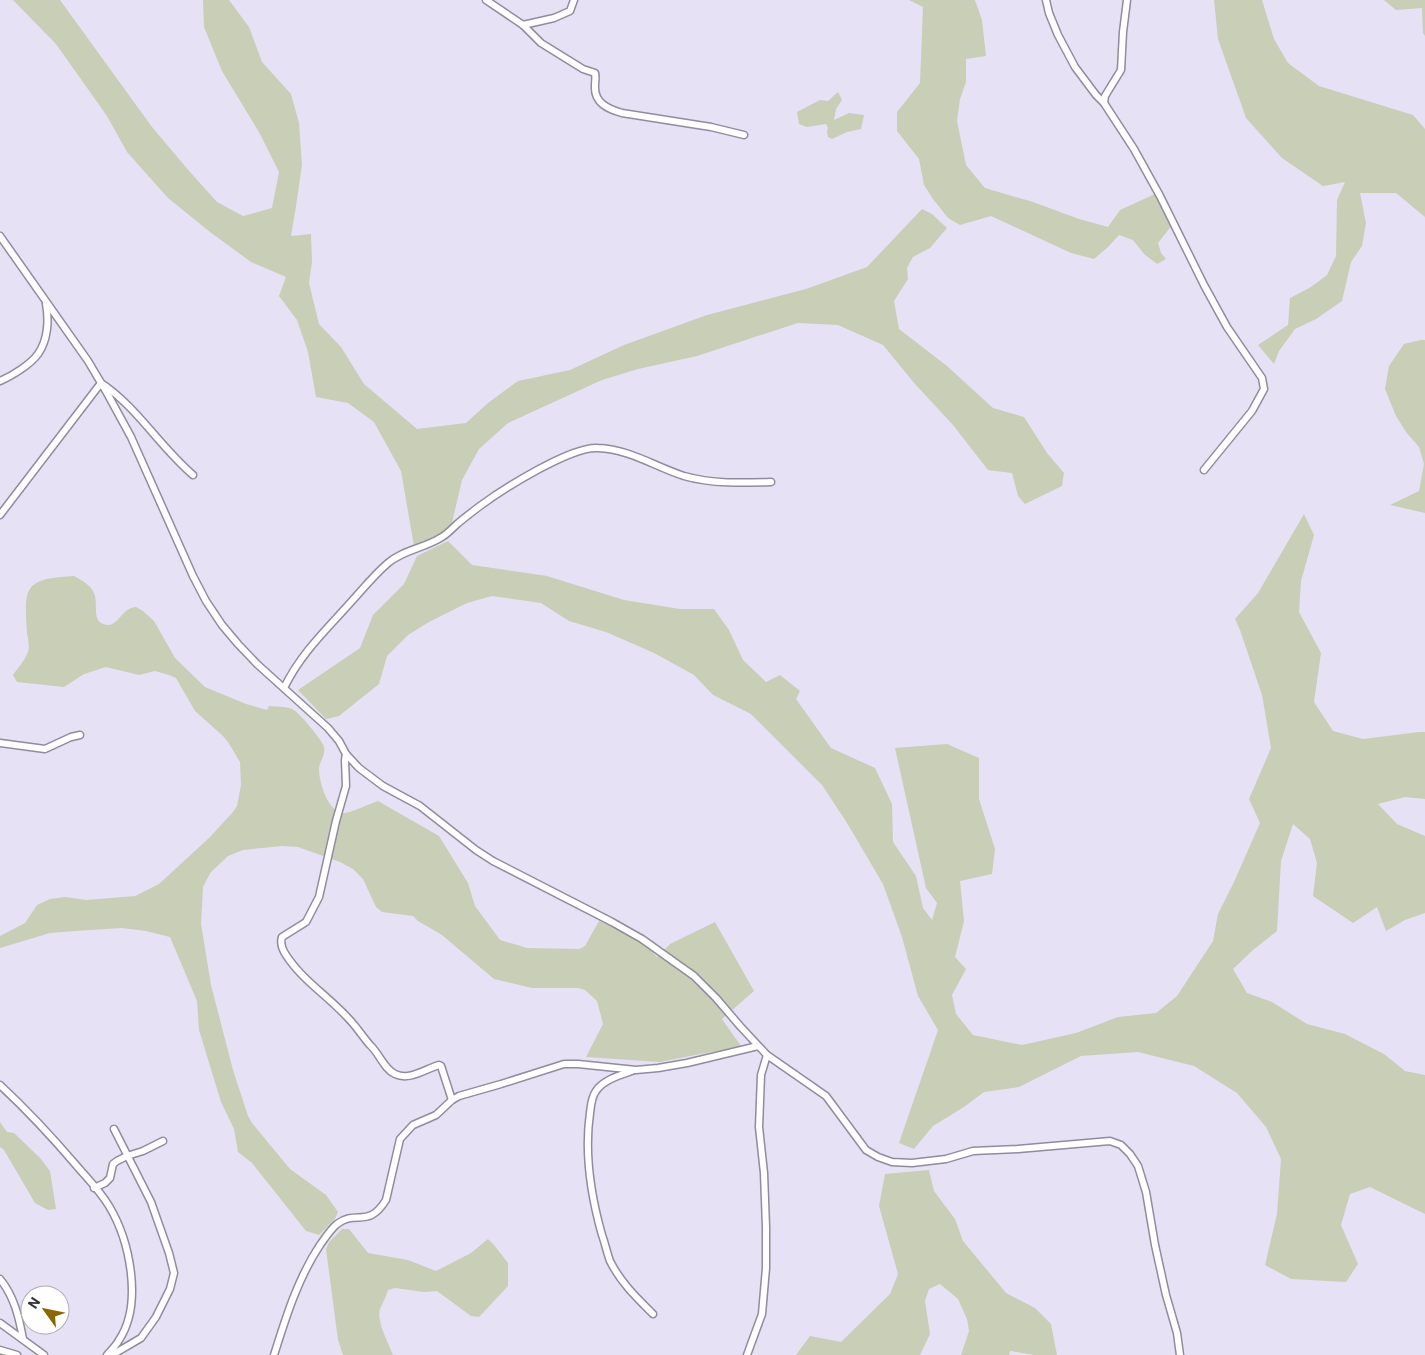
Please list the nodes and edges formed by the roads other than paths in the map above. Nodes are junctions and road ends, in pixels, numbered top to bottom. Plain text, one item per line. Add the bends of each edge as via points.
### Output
1 (486, 0) edge
2 (574, 0) edge
3 (1046, 0) edge
4 (1127, 0) edge
5 (523, 25) junction
6 (1104, 103) junction
7 (744, 134) dead end
8 (0, 236) edge
9 (45, 301) junction
10 (0, 381) edge
11 (101, 383) junction
12 (1204, 470) dead end
13 (193, 476) dead end
14 (771, 482) dead end
15 (0, 516) edge
16 (284, 688) junction
17 (80, 735) dead end
18 (0, 743) edge
19 (346, 754) junction
20 (758, 1046) junction
21 (767, 1055) junction
22 (636, 1070) junction
23 (0, 1085) edge
24 (452, 1100) junction
25 (114, 1128) dead end
26 (163, 1141) dead end
27 (128, 1156) junction
28 (94, 1188) junction
29 (0, 1279) edge
30 (653, 1314) dead end
31 (0, 1323) edge
32 (23, 1339) junction
33 (0, 1350) edge
34 (17, 1355) edge
35 (44, 1355) edge
36 (107, 1355) edge
37 (112, 1355) edge
38 (274, 1355) edge
39 (747, 1355) edge
40 (1180, 1355) edge

1 - 5 street
2 - 5 street via 570,10 563,14
3 - 6 street via 1058,35 1075,67
4 - 6 street via 1120,70
5 - 7 street via 541,43 595,73 597,97 611,110
6 - 12 street via 1160,196 1227,328 1264,384 1262,395 1252,411
8 - 9 street
9 - 10 street via 48,316 44,342 38,354
9 - 11 street
11 - 13 street via 131,408
11 - 15 street
11 - 16 street via 131,437 206,601 238,644
14 - 16 street via 705,481 616,450 596,448 556,460 481,505 431,544 389,562 304,654
16 - 19 street via 328,728
17 - 18 street via 45,749
19 - 20 street via 378,782 420,806 493,861 612,922 665,955 706,987
19 - 24 street via 346,786 319,897 306,922 282,937 282,946 294,966 349,1018 391,1071 404,1077 439,1065
20 - 21 street
20 - 22 street via 687,1063
21 - 39 street via 759,1098 766,1268 762,1314
21 - 40 street via 826,1096 866,1150 892,1162 946,1159 973,1151 1110,1141 1121,1145 1138,1166 1146,1192
22 - 24 street via 564,1064
22 - 30 street via 606,1082 592,1097 588,1165 596,1214 610,1259 630,1292
23 - 28 street via 43,1127
24 - 38 street via 436,1115 412,1125 400,1139 386,1200 381,1207 367,1218 350,1218 338,1224 326,1237 307,1267
25 - 27 street
26 - 27 street
27 - 28 street via 113,1164 112,1174 105,1183
27 - 37 street via 151,1202 174,1273 156,1317 141,1338
28 - 36 street via 109,1206 124,1240 130,1267 131,1305 127,1322 120,1340
29 - 32 street via 16,1307
31 - 32 street
32 - 35 street
33 - 34 street

